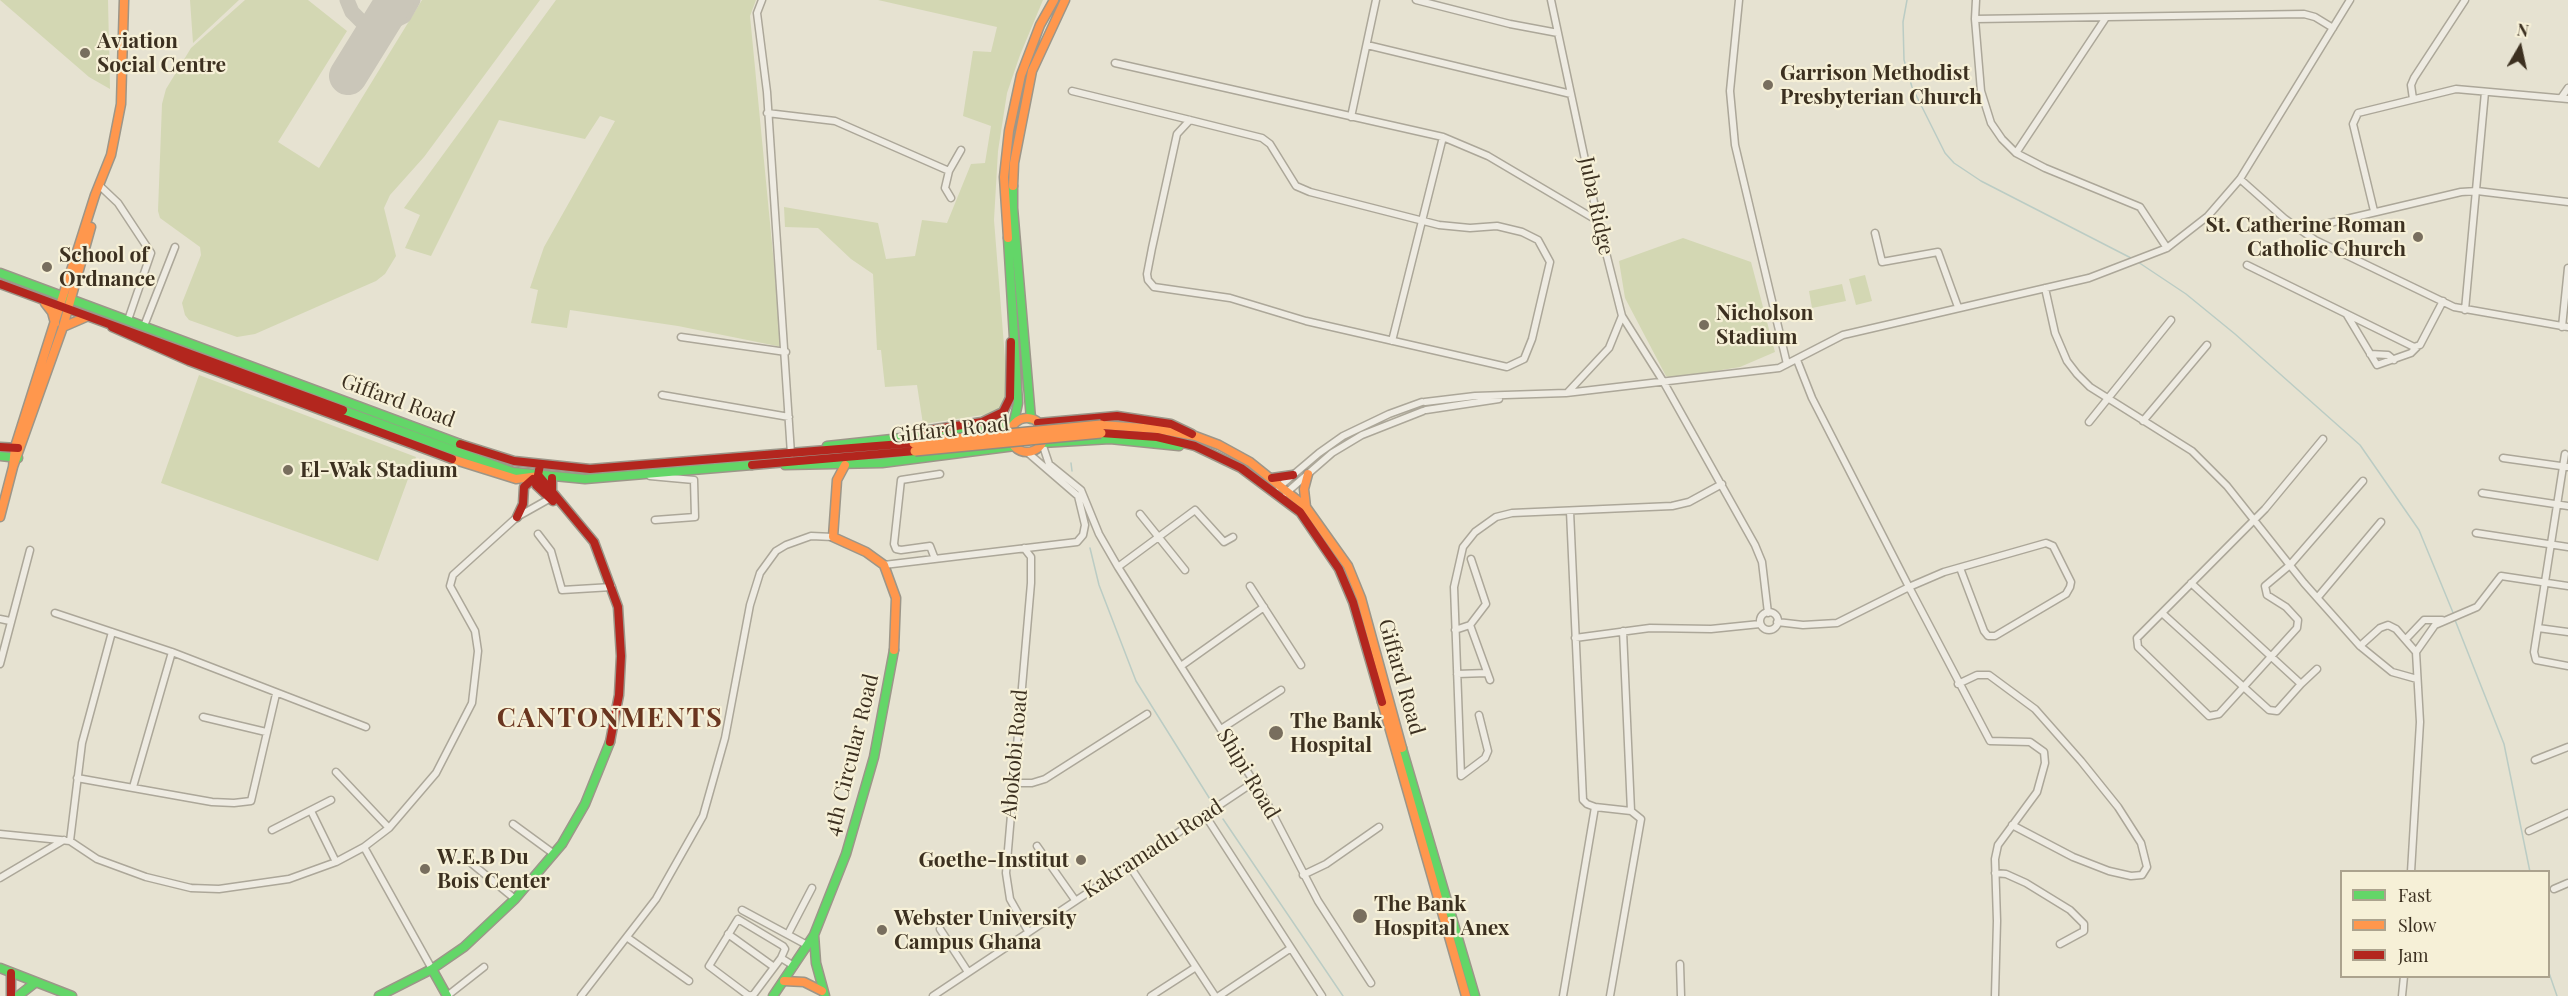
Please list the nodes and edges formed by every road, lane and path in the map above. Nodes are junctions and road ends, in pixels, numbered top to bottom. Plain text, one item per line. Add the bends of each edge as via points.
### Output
1 (124, 0) edge
2 (762, 0) edge
3 (1054, 0) edge
4 (1065, 0) edge
5 (1376, 0) edge
6 (1416, 0) edge
7 (1551, 0) edge
8 (1739, 0) edge
9 (1976, 0) edge
10 (2350, 0) edge
11 (2464, 0) edge
12 (1975, 19) junction
13 (2105, 19) junction
14 (2333, 28) junction
15 (1558, 33) junction
16 (1367, 45) junction
17 (1114, 63) dead end
18 (2568, 88) edge
19 (1072, 91) dead end
20 (2486, 92) junction
21 (1571, 93) junction
22 (2413, 99) junction
23 (2565, 99) edge
24 (767, 113) junction
25 (1351, 117) junction
26 (1190, 120) junction
27 (1443, 137) junction
28 (961, 150) dead end
29 (2016, 153) junction
30 (949, 171) junction
31 (2240, 179) junction
32 (100, 186) junction
33 (2476, 191) junction
34 (951, 198) dead end
35 (2568, 202) edge
36 (2374, 211) junction
37 (1420, 220) junction
38 (1598, 221) junction
39 (2300, 231) junction
40 (1875, 233) dead end
41 (175, 247) dead end
42 (2167, 248) junction
43 (2247, 265) dead end
44 (2568, 268) edge
45 (0, 273) edge
46 (0, 284) edge
47 (2044, 288) junction
48 (67, 299) junction
49 (2443, 301) junction
50 (44, 302) junction
51 (1958, 307) junction
52 (64, 309) junction
53 (2465, 310) junction
54 (2347, 315) junction
55 (1622, 316) junction
56 (87, 317) junction
57 (128, 320) junction
58 (2171, 320) dead end
59 (2366, 324) junction
60 (59, 325) junction
61 (144, 326) junction
62 (2565, 327) edge
63 (2357, 332) junction
64 (1014, 333) junction
65 (681, 337) dead end
66 (1392, 340) junction
67 (2208, 345) dead end
68 (2417, 346) junction
69 (786, 352) junction
70 (2370, 354) junction
71 (1797, 360) junction
72 (2394, 360) junction
73 (1787, 364) junction
74 (1663, 381) junction
75 (1566, 393) junction
76 (662, 395) dead end
77 (2107, 397) junction
78 (1503, 398) junction
79 (789, 417) junction
80 (1035, 421) junction
81 (2143, 421) junction
82 (2089, 422) dead end
83 (1014, 426) junction
84 (2323, 439) dead end
85 (1195, 441) junction
86 (1042, 443) junction
87 (913, 444) junction
88 (1015, 446) junction
89 (0, 447) edge
90 (1027, 452) junction
91 (791, 454) junction
92 (2565, 454) dead end
93 (16, 455) junction
94 (0, 456) edge
95 (2503, 458) dead end
96 (778, 463) junction
97 (540, 465) junction
98 (845, 465) junction
99 (827, 466) junction
100 (2566, 467) edge
101 (706, 470) junction
102 (940, 474) dead end
103 (1308, 474) junction
104 (648, 475) junction
105 (1293, 475) junction
106 (539, 476) junction
107 (552, 478) junction
108 (1272, 478) junction
109 (694, 480) junction
110 (837, 480) junction
111 (2363, 481) dead end
112 (1722, 484) junction
113 (1282, 491) junction
114 (2482, 493) dead end
115 (550, 496) junction
116 (2556, 504) junction
117 (2568, 506) edge
118 (1306, 507) junction
119 (1570, 511) junction
120 (1140, 514) dead end
121 (0, 517) edge
122 (517, 517) junction
123 (2253, 519) junction
124 (655, 520) dead end
125 (2381, 522) dead end
126 (2476, 533) dead end
127 (538, 534) dead end
128 (833, 537) junction
129 (1233, 537) dead end
130 (1158, 538) junction
131 (2551, 545) junction
132 (2568, 547) edge
133 (1020, 549) junction
134 (30, 550) dead end
135 (1003, 551) junction
136 (935, 559) junction
137 (1471, 559) dead end
138 (884, 565) junction
139 (2290, 565) junction
140 (1118, 567) junction
141 (1960, 568) junction
142 (1185, 570) dead end
143 (1030, 571) junction
144 (2545, 582) junction
145 (2191, 583) junction
146 (1250, 586) dead end
147 (2568, 586) edge
148 (613, 587) junction
149 (1909, 588) junction
150 (2318, 597) junction
151 (1264, 607) junction
152 (1768, 612) junction
153 (55, 613) dead end
154 (2162, 613) junction
155 (0, 619) edge
156 (2442, 620) junction
157 (10, 621) junction
158 (1777, 622) junction
159 (1760, 624) junction
160 (1470, 625) junction
161 (2538, 628) junction
162 (1455, 630) junction
163 (1623, 631) junction
164 (112, 632) junction
165 (2568, 632) edge
166 (1575, 638) junction
167 (2406, 639) junction
168 (2360, 646) junction
169 (172, 652) junction
170 (2416, 652) junction
171 (2272, 657) junction
172 (0, 664) edge
173 (1301, 665) dead end
174 (1181, 666) junction
175 (2568, 666) edge
176 (2317, 669) dead end
177 (1487, 673) junction
178 (1457, 674) junction
179 (2416, 679) junction
180 (1490, 680) dead end
181 (1958, 684) junction
182 (2301, 684) junction
183 (2244, 688) junction
184 (1281, 690) dead end
185 (276, 694) junction
186 (1147, 714) dead end
187 (1479, 715) dead end
188 (203, 717) dead end
189 (366, 727) dead end
190 (1221, 729) junction
191 (266, 732) junction
192 (2568, 747) edge
193 (2535, 760) dead end
194 (336, 772) dead end
195 (77, 778) junction
196 (1254, 782) junction
197 (1013, 783) junction
198 (133, 787) junction
199 (331, 800) dead end
200 (1595, 807) junction
201 (311, 811) junction
202 (1631, 811) junction
203 (2568, 813) edge
204 (1204, 815) junction
205 (513, 824) dead end
206 (2012, 825) junction
207 (1378, 827) dead end
208 (389, 828) junction
209 (272, 830) dead end
210 (2529, 831) dead end
211 (0, 834) edge
212 (67, 840) junction
213 (1037, 846) dead end
214 (364, 847) junction
215 (554, 854) junction
216 (336, 862) junction
217 (471, 863) dead end
218 (1129, 865) junction
219 (2411, 870) edge
220 (1995, 873) junction
221 (1303, 875) junction
222 (0, 878) edge
223 (2568, 882) edge
224 (812, 888) dead end
225 (2554, 890) dead end
226 (515, 899) junction
227 (1075, 900) junction
228 (742, 910) dead end
229 (940, 929) dead end
230 (1028, 931) junction
231 (728, 934) junction
232 (788, 934) junction
233 (814, 934) junction
234 (628, 938) junction
235 (2060, 944) dead end
236 (807, 945) junction
237 (1291, 948) junction
238 (781, 958) junction
239 (1680, 964) dead end
240 (794, 966) junction
241 (484, 967) dead end
242 (1196, 967) junction
243 (0, 968) edge
244 (774, 968) junction
245 (432, 969) junction
246 (968, 972) junction
247 (11, 973) junction
248 (2404, 978) edge
249 (689, 981) dead end
250 (784, 981) junction
251 (36, 982) junction
252 (1371, 983) dead end
253 (824, 993) edge
254 (11, 996) edge
255 (18, 996) edge
256 (72, 996) edge
257 (380, 996) edge
258 (447, 996) edge
259 (581, 996) edge
260 (773, 996) edge
261 (933, 996) edge
262 (1151, 996) edge
263 (1217, 996) edge
264 (1322, 996) edge
265 (1466, 996) edge
266 (1475, 996) edge
267 (1563, 996) edge
268 (1610, 996) edge
269 (1681, 996) edge
270 (1995, 996) edge
271 (2402, 996) edge

1 - 32 main road via 121,104
2 - 24 street via 757,13
3 - 64 main road via 1021,75 1006,156 1003,199
4 - 80 main road via 1032,71 1014,163 1013,208
5 - 16 street
6 - 15 street
7 - 15 street, Juba Ridge
8 - 73 street via 1730,91 1735,145
9 - 12 street
10 - 14 street
11 - 22 street via 2414,78
12 - 13 street
12 - 29 street via 1979,76 1986,108 2002,139
13 - 14 street via 2304,14
13 - 29 street
14 - 31 street
15 - 21 street, Juba Ridge
16 - 21 street
16 - 25 street
17 - 25 street
18 - 23 street
19 - 26 street
20 - 22 street via 2456,90
20 - 23 street
20 - 33 street
21 - 38 street, Juba Ridge
22 - 36 street via 2358,113 2353,119
24 - 30 street via 835,121
24 - 69 street
25 - 27 street
26 - 37 street via 1262,138 1270,144 1296,186
26 - 66 street via 1177,134 1147,268 1151,285 1230,298 1306,321
27 - 37 street
27 - 38 street via 1488,156
28 - 30 street
29 - 42 street via 2140,207
30 - 34 street via 945,188
31 - 39 street
31 - 42 street via 2208,216
32 - 48 main road
32 - 57 street via 118,203 151,253
33 - 35 street
33 - 36 street
33 - 53 street
36 - 39 street
37 - 66 street
37 - 66 street via 1470,228 1497,226 1538,240 1550,262 1544,292 1524,359 1507,367
38 - 55 street, Juba Ridge
39 - 49 street
40 - 51 street via 1882,262 1938,252
41 - 61 street
42 - 47 street via 2089,278
43 - 54 street
44 - 62 street
45 - 48 main road, Giffard Road
46 - 50 main road, Giffard Road
47 - 51 street
47 - 77 street via 2055,333 2067,361 2090,387
48 - 52 main road
48 - 57 main road, Giffard Road
49 - 53 street
49 - 68 street
50 - 52 main road, Giffard Road
50 - 60 main road
51 - 71 street via 1843,334
52 - 56 main road, Giffard Road
52 - 60 main road
53 - 62 street
54 - 59 street
54 - 63 street
55 - 74 street, Juba Ridge
55 - 75 street via 1609,348
56 - 60 main road
56 - 106 main road, Giffard Road via 492,466
57 - 61 main road, Giffard Road
58 - 77 street
59 - 63 street
59 - 68 street
60 - 93 main road
61 - 97 main road, Giffard Road via 472,448
63 - 70 street
64 - 83 main road via 1018,403
64 - 87 main road via 1009,352 1010,398 1003,412 989,420 927,430
65 - 69 street
67 - 81 street
68 - 72 street
69 - 79 street
70 - 72 street
70 - 72 street via 2377,365
71 - 73 street
71 - 149 street via 1812,398
73 - 74 street via 1758,372
74 - 75 street
74 - 112 street, Juba Ridge
75 - 78 street
76 - 79 street
77 - 81 street
77 - 82 street
78 - 103 street via 1424,410 1362,435
78 - 105 street via 1475,396 1423,402 1389,414 1343,436
79 - 91 street
80 - 83 main road via 1021,420
80 - 85 main road, Giffard Road via 1117,416 1171,424
80 - 86 main road via 1044,432
81 - 123 street via 2192,451
83 - 87 main road, Giffard Road
83 - 88 main road via 1011,436
84 - 123 street
85 - 86 main road, Giffard Road via 1110,439
85 - 87 main road, Giffard Road, bridge via 1157,429 1101,429
85 - 108 main road, Giffard Road via 1219,446
85 - 113 main road, Giffard Road
86 - 90 main road
86 - 140 street, Shipi Road via 1049,464 1081,490
87 - 91 main road, Giffard Road
87 - 96 main road, Giffard Road
88 - 90 main road
88 - 98 main road, Giffard Road
89 - 93 main road
90 - 133 street via 1076,494 1085,525 1080,538 1071,544
91 - 97 main road, Giffard Road via 590,469
92 - 100 street
93 - 94 main road
93 - 121 main road
95 - 100 street
96 - 99 main road, Giffard Road
96 - 101 main road, Giffard Road
97 - 106 main road
98 - 99 main road, Giffard Road
98 - 110 main road
99 - 110 main road
100 - 116 street
101 - 104 main road, Giffard Road
101 - 109 street
102 - 136 street via 900,481 894,544 901,550 930,546
103 - 113 street
103 - 118 main road via 1304,489
104 - 107 main road, Giffard Road
104 - 109 street
105 - 108 main road
105 - 113 street
106 - 107 main road, Giffard Road
106 - 115 main road
106 - 122 main road via 524,487
107 - 115 main road
108 - 113 main road, Giffard Road
109 - 124 street via 695,517
110 - 128 main road
111 - 139 street
112 - 119 street via 1689,502 1672,506
112 - 152 street, Juba Ridge via 1762,562
113 - 118 main road, Giffard Road
113 - 265 main road, Giffard Road via 1322,542 1353,602
114 - 116 street
115 - 122 street
115 - 148 main road via 567,508 594,542
116 - 117 street
116 - 131 street
118 - 266 main road, Giffard Road via 1348,566 1361,598
119 - 162 street via 1512,513 1494,518 1475,532 1463,547 1458,562
119 - 166 street
120 - 130 street
122 - 208 street via 451,579 453,594 475,631 478,651 472,703 436,773
123 - 139 street
123 - 145 street
125 - 150 street
126 - 131 street
127 - 148 street via 551,551 562,590
128 - 138 main road
128 - 234 street via 811,536 786,545 776,551 760,573 750,605 725,738 703,816 656,899
129 - 130 street via 1224,542 1195,510
130 - 140 street
130 - 142 street
131 - 132 street
131 - 144 street
133 - 135 street
133 - 143 street, Abokobi Road via 1031,557
134 - 157 street
135 - 136 street
135 - 143 street via 1025,556
136 - 138 street
137 - 160 street via 1486,604
138 - 233 main road, 4th Circular Road via 896,598 897,620 888,693 855,826
139 - 150 street
139 - 171 street via 2265,586 2267,595 2298,620 2297,628
140 - 174 street, Shipi Road
141 - 141 street via 2046,543 2052,546 2071,582 2066,594 1995,636 1988,636
141 - 149 street
143 - 197 street, Abokobi Road
144 - 147 street
144 - 156 street via 2501,576 2482,603
144 - 161 street
145 - 154 street
145 - 171 street
146 - 151 street
148 - 215 main road via 621,646 615,726 585,804
149 - 158 street via 1837,622
149 - 181 street
150 - 168 street
151 - 173 street
151 - 174 street
152 - 158 street via 1775,615
152 - 159 street via 1761,616
153 - 164 street
154 - 183 street
154 - 183 street via 2137,638 2138,647 2210,716 2219,714
155 - 157 street
156 - 167 street via 2424,621
156 - 170 street
157 - 172 street
158 - 159 street via 1770,630
159 - 163 street
160 - 162 street
160 - 177 street
161 - 165 street
161 - 175 street via 2536,660
162 - 178 street
163 - 166 street
163 - 202 street
164 - 169 street
164 - 195 street via 90,707
166 - 200 street via 1583,800
167 - 168 street via 2388,625
167 - 170 street
168 - 179 street via 2392,672
169 - 185 street
169 - 198 street
170 - 179 street
171 - 182 street
171 - 183 street
174 - 190 street, Shipi Road
176 - 182 street
177 - 178 street
177 - 180 street
178 - 187 street via 1461,776 1485,758 1488,751
179 - 219 street via 2420,722
181 - 206 street via 1990,741 2030,742 2044,752 2037,792
181 - 206 street via 1977,675 1989,675 2035,709 2118,807 2141,843 2147,867 2142,875 2109,871
182 - 183 street via 2273,712
184 - 190 street
185 - 189 street
185 - 191 street
186 - 197 street via 1045,779
188 - 191 street
190 - 196 street, Shipi Road
191 - 198 street via 251,801 212,802
192 - 193 street
194 - 208 street
195 - 198 street
195 - 212 street
196 - 204 street, Kakramadu Road
196 - 221 street, Shipi Road
197 - 230 street, Abokobi Road via 1007,887
199 - 201 street
200 - 202 street
200 - 267 street
201 - 209 street
201 - 216 street
202 - 268 street via 1641,819 1640,829
203 - 210 street
204 - 218 street, Kakramadu Road
204 - 237 street
205 - 215 street
206 - 220 street via 1998,845
207 - 221 street via 1326,864
208 - 214 street
211 - 212 street
212 - 216 street via 114,866 191,888 219,889 289,879
212 - 222 street
213 - 227 street
214 - 216 street
214 - 245 street
215 - 226 main road
217 - 226 street
218 - 227 street, Kakramadu Road
218 - 242 street
220 - 235 street via 2026,884 2070,910 2084,924 2084,931
220 - 270 street
221 - 252 street, Shipi Road
223 - 225 street
224 - 232 street
226 - 245 main road via 464,947
227 - 230 street, Kakramadu Road
228 - 232 street
229 - 246 street
230 - 246 street, Kakramadu Road
231 - 238 street via 740,919 783,945
231 - 244 street
231 - 244 street via 709,968 748,996 754,994
232 - 236 street
233 - 236 main road, 4th Circular Road
233 - 253 main road
234 - 249 street
234 - 259 street
236 - 240 main road, 4th Circular Road
237 - 263 street
237 - 264 street
238 - 240 street
238 - 244 street
239 - 269 street
240 - 250 main road, 4th Circular Road
241 - 258 street
242 - 262 street
242 - 263 street
243 - 247 main road
245 - 257 main road
245 - 258 main road
246 - 261 street, Kakramadu Road
247 - 251 main road
247 - 254 main road
248 - 271 street
250 - 253 main road via 804,982
250 - 260 main road, 4th Circular Road
251 - 255 main road
251 - 256 main road

